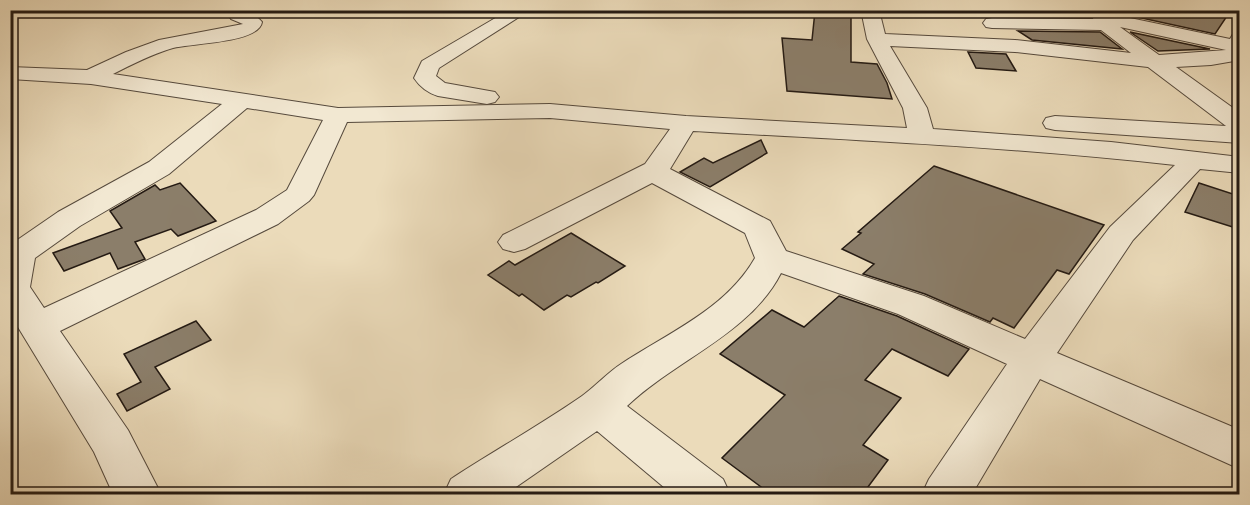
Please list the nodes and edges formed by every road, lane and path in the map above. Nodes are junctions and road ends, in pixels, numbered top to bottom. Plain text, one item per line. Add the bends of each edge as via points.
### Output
1 (234, 10) edge
2 (522, 10) edge
3 (870, 10) edge
4 (988, 17) edge
5 (1104, 18) edge
6 (877, 39) junction
7 (1239, 44) edge
8 (1011, 46) junction
9 (1154, 62) junction
10 (10, 73) edge
11 (91, 77) junction
12 (242, 100) junction
13 (550, 111) junction
14 (338, 115) junction
15 (686, 123) junction
16 (919, 125) junction
17 (1239, 125) edge
18 (1239, 135) edge
19 (1111, 150) junction
20 (1239, 165) edge
21 (1187, 169) junction
22 (655, 170) junction
23 (1239, 182) edge
24 (514, 242) dead end
25 (772, 258) junction
26 (37, 326) junction
27 (1031, 360) junction
28 (598, 406) junction
29 (1239, 450) edge
30 (137, 495) edge
31 (468, 495) edge
32 (706, 495) edge
33 (946, 495) edge

1 - 11 street via 253,22 252,27 153,47
2 - 13 street via 429,65 425,78 438,89 501,98
3 - 6 street
4 - 5 street
4 - 8 street
5 - 7 street
5 - 9 street
6 - 8 street
6 - 16 street via 915,108
7 - 9 street via 1239,54 1214,60
8 - 9 street
9 - 17 street
10 - 11 street
11 - 12 street
12 - 14 street
12 - 26 street via 159,168 69,219 19,254 12,287
13 - 14 street
13 - 15 street
14 - 26 street via 299,195 267,217
15 - 16 street
15 - 22 street
16 - 18 street
16 - 19 street
19 - 20 street
19 - 21 street
21 - 23 street
21 - 27 street via 1121,234
22 - 24 street
22 - 25 street via 664,179 759,228
25 - 27 street via 911,305
25 - 28 street via 758,284 730,311 634,375
26 - 30 street via 112,443
27 - 29 street
27 - 33 street
28 - 31 street
28 - 32 street

